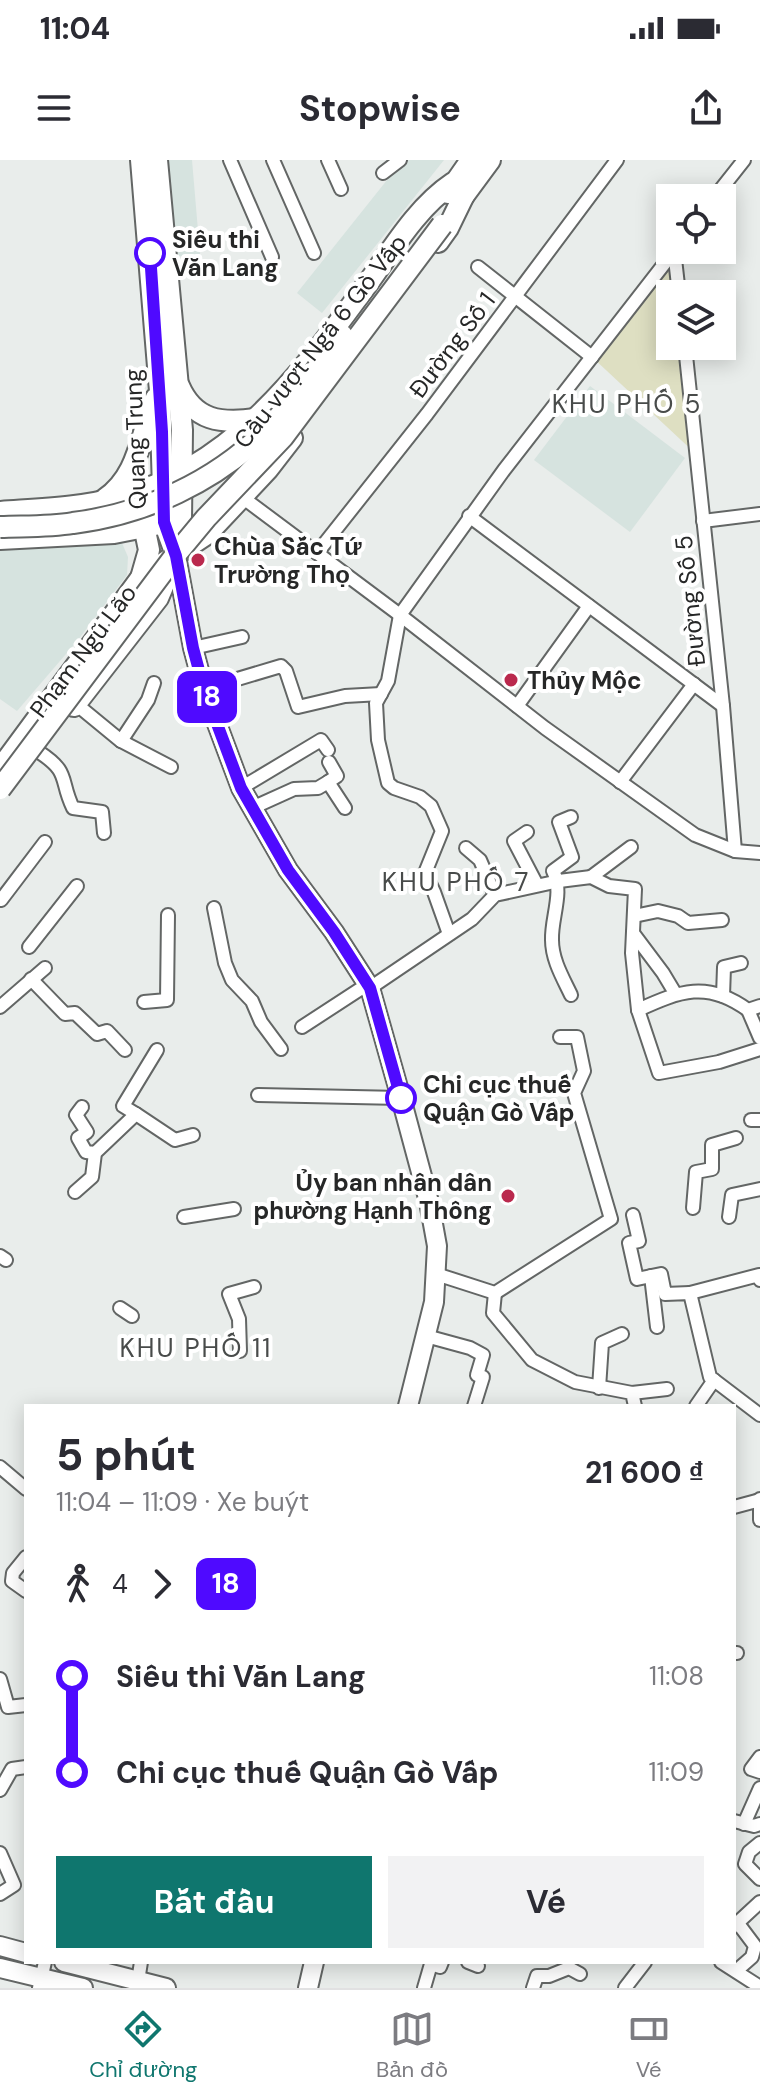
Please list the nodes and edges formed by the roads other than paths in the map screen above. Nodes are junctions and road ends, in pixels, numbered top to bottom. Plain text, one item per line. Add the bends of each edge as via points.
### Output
1 (141, 160) edge
2 (157, 160) edge
3 (230, 160) edge
4 (273, 160) edge
5 (328, 160) edge
6 (400, 160) edge
7 (471, 160) edge
8 (490, 160) edge
9 (617, 160) edge
10 (744, 160) edge
11 (383, 173) dead end
12 (725, 184) edge
13 (459, 188) junction
14 (341, 189) dead end
15 (437, 221) junction
16 (314, 253) dead end
17 (272, 257) dead end
18 (664, 264) edge
19 (478, 267) dead end
20 (517, 296) junction
21 (164, 319) junction
22 (592, 357) junction
23 (686, 360) edge
24 (169, 386) junction
25 (256, 419) junction
26 (236, 438) junction
27 (205, 461) junction
28 (268, 469) junction
29 (174, 478) junction
30 (242, 497) junction
31 (118, 498) junction
32 (97, 503) junction
33 (0, 512) edge
34 (760, 514) edge
35 (469, 516) junction
36 (703, 521) junction
37 (163, 523) junction
38 (0, 527) edge
39 (0, 539) edge
40 (317, 553) junction
41 (176, 556) junction
42 (141, 578) junction
43 (589, 606) junction
44 (400, 615) junction
45 (242, 637) dead end
46 (193, 648) junction
47 (154, 683) dead end
48 (694, 684) junction
49 (204, 689) junction
50 (381, 694) junction
51 (76, 704) junction
52 (517, 706) junction
53 (723, 706) junction
54 (147, 737) dead end
55 (121, 741) junction
56 (139, 751) junction
57 (39, 752) junction
58 (171, 767) dead end
59 (0, 769) edge
60 (328, 782) junction
61 (620, 782) junction
62 (241, 788) junction
63 (0, 789) edge
64 (0, 803) edge
65 (252, 808) junction
66 (345, 808) dead end
67 (571, 817) dead end
68 (527, 832) dead end
69 (104, 833) dead end
70 (45, 842) dead end
71 (631, 847) dead end
72 (466, 848) dead end
73 (735, 851) junction
74 (760, 853) edge
75 (591, 877) junction
76 (559, 881) junction
77 (537, 885) junction
78 (77, 886) dead end
79 (495, 895) junction
80 (1, 900) edge
81 (214, 908) dead end
82 (168, 915) dead end
83 (634, 916) junction
84 (722, 920) dead end
85 (633, 933) junction
86 (449, 934) junction
87 (29, 947) dead end
88 (741, 963) dead end
89 (45, 968) dead end
90 (31, 979) junction
91 (369, 986) junction
92 (675, 993) junction
93 (571, 995) dead end
94 (723, 996) junction
95 (144, 1002) dead end
96 (0, 1007) edge
97 (754, 1008) edge
98 (638, 1010) junction
99 (302, 1027) dead end
100 (560, 1037) dead end
101 (760, 1038) edge
102 (281, 1049) dead end
103 (760, 1049) edge
104 (125, 1050) dead end
105 (157, 1050) dead end
106 (258, 1095) dead end
107 (401, 1098) junction
108 (82, 1107) dead end
109 (136, 1114) junction
110 (193, 1135) dead end
111 (736, 1138) dead end
112 (95, 1153) junction
113 (760, 1189) edge
114 (75, 1192) dead end
115 (693, 1208) dead end
116 (234, 1209) dead end
117 (633, 1215) dead end
118 (184, 1217) dead end
119 (729, 1217) dead end
120 (436, 1274) junction
121 (651, 1276) junction
122 (760, 1280) edge
123 (254, 1287) dead end
124 (495, 1293) junction
125 (690, 1293) junction
126 (120, 1308) dead end
127 (132, 1316) dead end
128 (657, 1327) dead end
129 (622, 1334) dead end
130 (426, 1336) junction
131 (240, 1351) dead end
132 (714, 1380) junction
133 (599, 1388) junction
134 (667, 1389) dead end
135 (760, 1393) edge
136 (633, 1399) edge
137 (746, 1402) junction
138 (409, 1404) edge
139 (475, 1404) edge
140 (697, 1404) edge
141 (760, 1415) edge
142 (0, 1467) edge
143 (24, 1487) edge
144 (760, 1499) edge
145 (736, 1506) edge
146 (760, 1520) edge
147 (24, 1559) edge
148 (24, 1590) edge
149 (0, 1679) edge
150 (24, 1705) edge
151 (760, 1757) edge
152 (24, 1767) edge
153 (760, 1772) edge
154 (760, 1788) edge
155 (0, 1790) edge
156 (752, 1829) edge
157 (0, 1853) edge
158 (760, 1879) edge
159 (0, 1894) edge
160 (760, 1902) edge
161 (736, 1924) edge
162 (0, 1946) edge
163 (24, 1952) edge
164 (72, 1964) edge
165 (141, 1964) edge
166 (314, 1964) edge
167 (431, 1964) edge
168 (643, 1964) edge
169 (724, 1964) edge
170 (0, 1968) edge
171 (570, 1968) edge
172 (736, 1971) junction
173 (41, 1976) edge
174 (138, 1981) junction
175 (760, 1987) edge
176 (83, 1988) edge
177 (166, 1988) edge
178 (308, 1988) edge
179 (424, 1988) edge
180 (533, 1988) edge
181 (625, 1988) edge

1 - 21 main road, Quang Trung
2 - 21 main road, Quang Trung
3 - 17 street
4 - 16 street
5 - 14 street
6 - 11 street
7 - 13 main road
8 - 13 main road
9 - 20 street, Đường Số 1
10 - 12 street
13 - 15 main road
13 - 25 main road via 429,202 314,355
13 - 28 main road via 448,228
15 - 38 main road, Cầu vượt Ngã 6 Gò Vấp, bridge via 282,414 232,461 172,495 120,514 71,524
15 - 63 main road, Cầu vượt Ngã 6 Gò Vấp, bridge via 283,437 177,553
18 - 22 street
19 - 20 street
20 - 22 street
20 - 40 street, Đường Số 1
21 - 24 main road, Quang Trung
22 - 35 street
23 - 36 street, Đường Số 5
24 - 25 main road via 208,419
24 - 29 main road, Quang Trung
24 - 32 main road via 128,478
25 - 26 main road
26 - 27 main road
26 - 28 main road
27 - 29 main road
27 - 30 main road
28 - 30 main road
29 - 31 main road
29 - 37 main road, Quang Trung
30 - 40 street
30 - 41 main road via 207,534
31 - 32 main road
31 - 37 main road
32 - 33 main road
34 - 36 street
35 - 43 street
35 - 44 street
36 - 53 street, Đường Số 5
37 - 39 main road via 114,533
37 - 41 main road, Quang Trung
37 - 42 main road
40 - 44 street
41 - 42 main road, Phạm Ngũ Lão
41 - 46 main road
41 - 51 main road, Phạm Ngũ Lão via 158,598
42 - 59 main road, Phạm Ngũ Lão
43 - 48 street
43 - 52 street
44 - 50 street
44 - 52 street
45 - 46 street
46 - 49 main road
47 - 55 street
48 - 53 street
48 - 61 street
49 - 50 street via 281,666 299,707
49 - 62 main road
50 - 86 street via 376,703 378,740 388,783 431,806 442,831 425,873
51 - 55 street
51 - 57 main road, Phạm Ngũ Lão
52 - 61 street
53 - 73 street, Đường Số 5
54 - 56 street
55 - 56 street
56 - 58 street
57 - 64 main road, Phạm Ngũ Lão
57 - 69 street via 58,764 73,808 102,812
60 - 62 street via 337,776 321,740
60 - 65 street via 294,789
60 - 66 street
61 - 73 street via 695,835
62 - 65 main road
65 - 91 main road
67 - 76 street via 559,822 572,857 553,871
68 - 77 street via 514,841
70 - 80 street
71 - 75 street
72 - 79 street via 480,860
73 - 74 street
75 - 76 street
75 - 83 street via 635,889
76 - 77 street
76 - 93 street via 552,941
77 - 79 street
78 - 87 street
79 - 86 street
81 - 102 street via 232,980 252,1001
82 - 95 street via 167,1000
83 - 84 street via 658,911 688,923
83 - 85 street
85 - 92 street
85 - 98 street
86 - 91 street
88 - 94 street via 724,967
89 - 90 street
90 - 96 street
90 - 104 street via 65,1014 75,1013 97,1034 107,1031
91 - 99 street
91 - 107 main road
92 - 94 street via 700,990
92 - 98 street
94 - 97 street
97 - 101 street
98 - 103 street via 659,1073
100 - 124 street via 577,1037 584,1071 574,1093 611,1219
105 - 109 street via 123,1106
106 - 107 street
107 - 120 main road via 431,1210
108 - 112 street via 76,1115 87,1132 78,1138 86,1152
109 - 110 street via 175,1140
109 - 112 street
111 - 115 street via 712,1145 712,1169 696,1172
112 - 114 street via 92,1177
113 - 119 street via 732,1195
116 - 118 street
117 - 121 street via 639,1241 629,1243 637,1279
120 - 124 street
120 - 130 main road
121 - 125 street via 661,1274 665,1294
121 - 128 street
122 - 125 street via 759,1275
123 - 131 street via 229,1294 239,1319
124 - 133 street via 493,1313 532,1360
125 - 132 street via 704,1361
126 - 127 street
129 - 133 street via 602,1343
130 - 138 main road
130 - 139 street via 483,1355
132 - 137 street
132 - 140 street
133 - 136 street
134 - 136 street
135 - 137 street
137 - 141 street
142 - 143 street
144 - 145 street
144 - 146 street
147 - 148 street via 12,1581
149 - 150 street via 8,1707
151 - 153 street via 751,1769
152 - 155 street via 12,1769
154 - 156 street
156 - 158 street via 745,1864
157 - 159 street via 14,1885
160 - 161 street
161 - 172 street via 755,1946 752,1957
162 - 163 main road
164 - 174 main road
165 - 174 street
166 - 178 main road
167 - 179 street
168 - 181 street
169 - 172 street
170 - 173 main road
171 - 180 street via 537,1976
172 - 175 street
173 - 176 main road
174 - 177 main road

